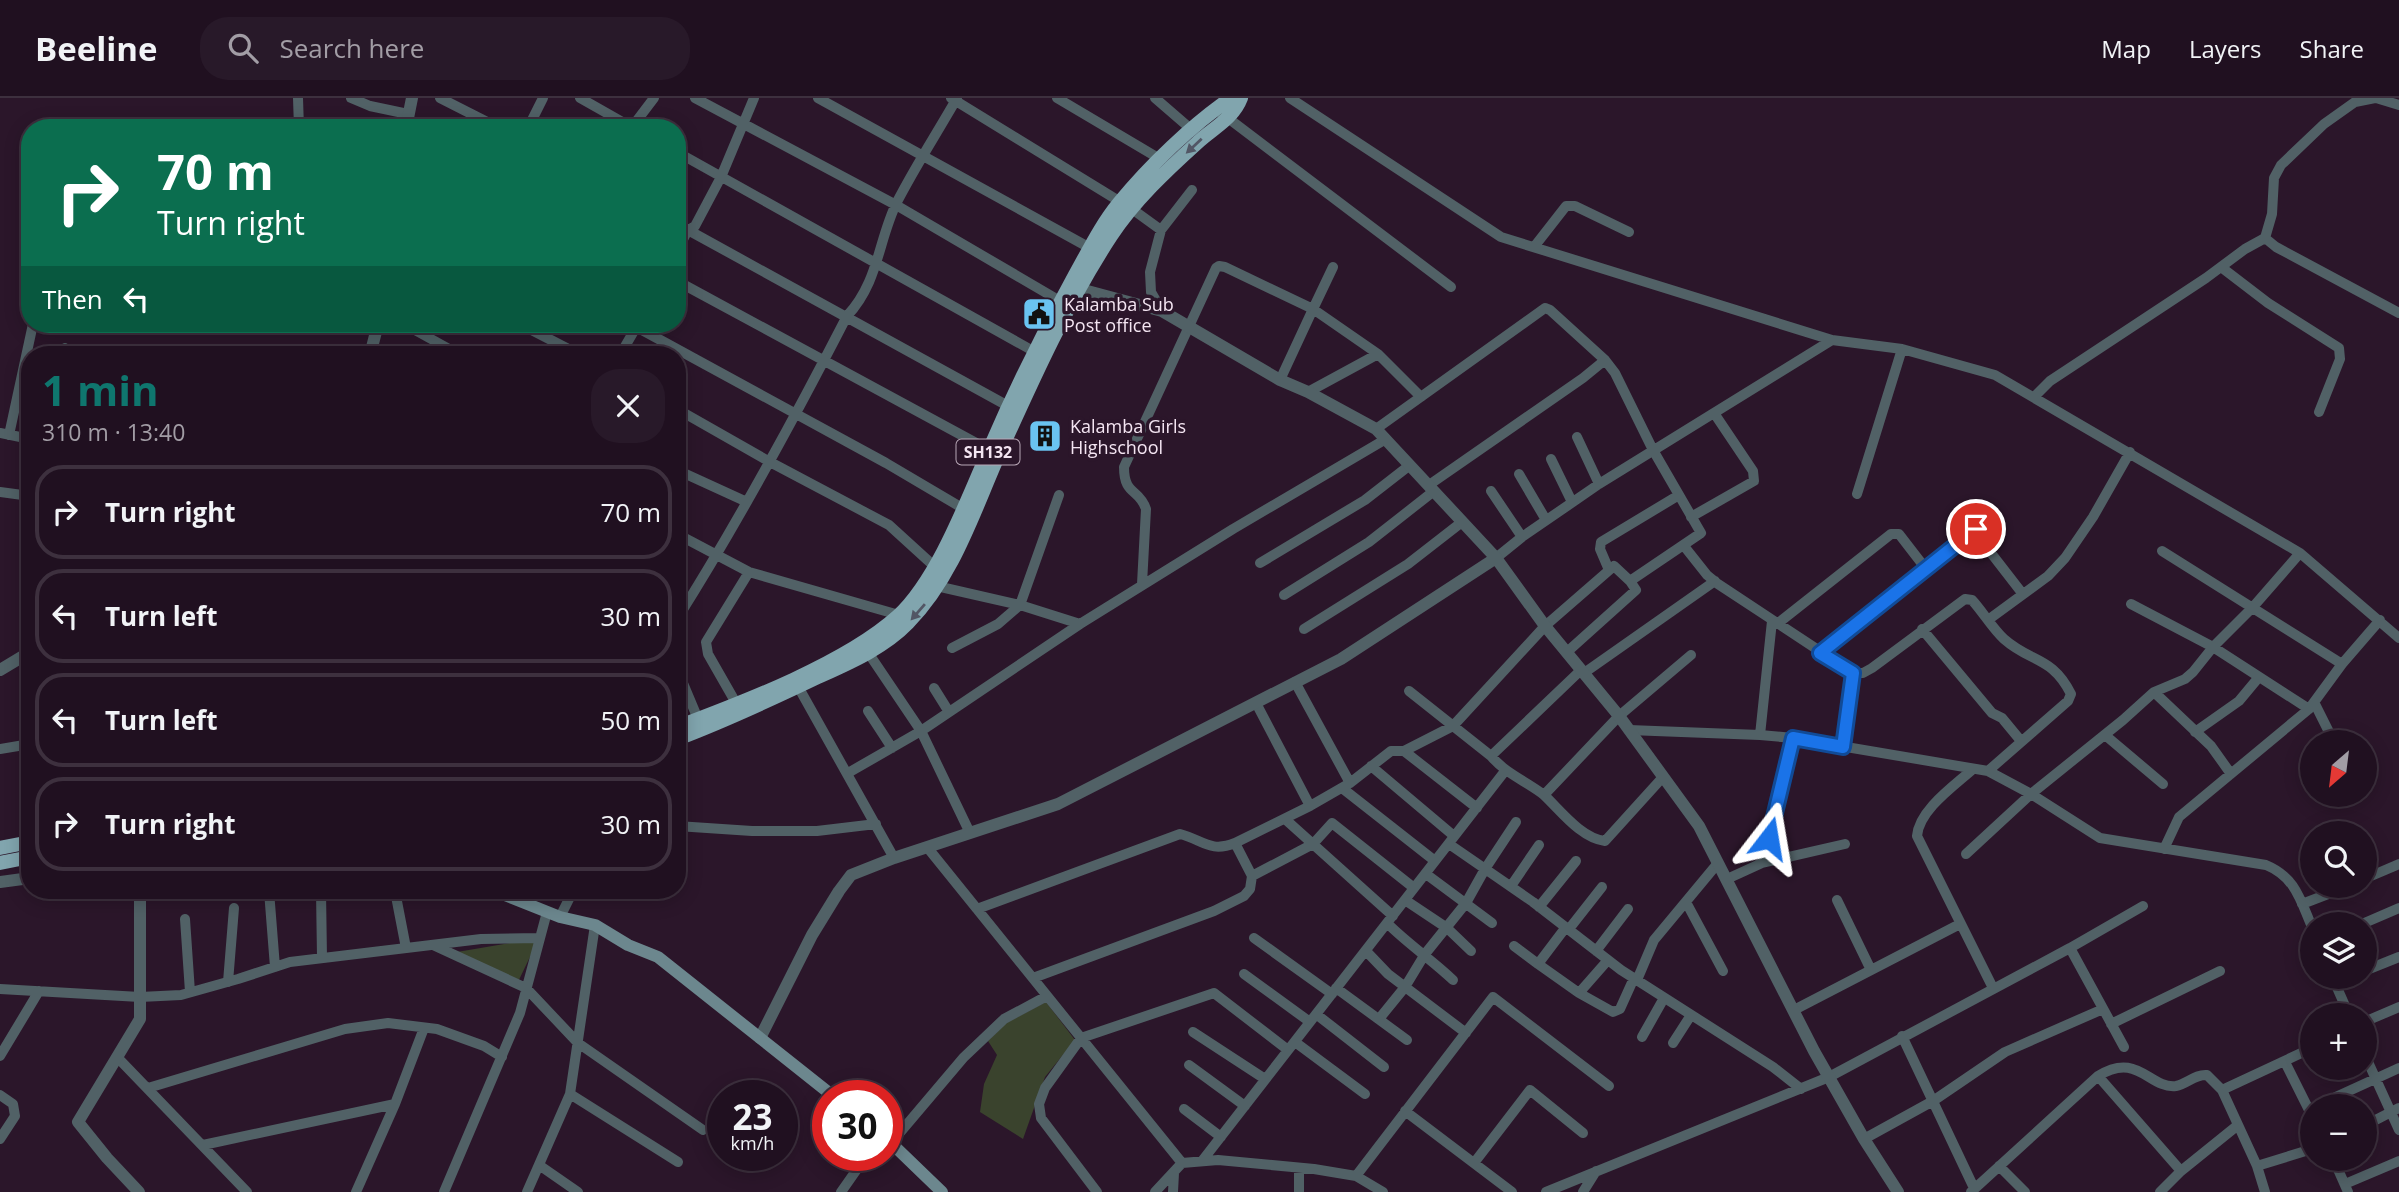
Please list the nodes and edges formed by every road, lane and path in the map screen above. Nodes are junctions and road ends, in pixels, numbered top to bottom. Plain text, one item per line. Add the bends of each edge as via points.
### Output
1 (298, 98) edge
2 (351, 98) edge
3 (412, 98) edge
4 (440, 98) edge
5 (543, 98) edge
6 (580, 98) edge
7 (654, 98) edge
8 (695, 98) edge
9 (754, 98) edge
10 (818, 98) edge
11 (1057, 98) edge
12 (1155, 98) edge
13 (1231, 98) edge
14 (1241, 98) edge
15 (1290, 98) edge
16 (2375, 98) edge
17 (954, 99) edge
18 (2399, 105) edge
19 (1221, 114) junction
20 (299, 119) edge
21 (402, 119) edge
22 (407, 119) edge
23 (481, 119) edge
24 (532, 119) edge
25 (618, 119) edge
26 (639, 119) edge
27 (742, 122) junction
28 (1192, 130) junction
29 (924, 156) junction
30 (686, 157) edge
31 (1160, 159) junction
32 (721, 177) junction
33 (1192, 190) dead end
34 (896, 205) junction
35 (1126, 206) junction
36 (688, 230) junction
37 (1161, 230) junction
38 (1629, 232) dead end
39 (686, 234) edge
40 (2265, 238) junction
41 (1534, 247) junction
42 (1090, 248) junction
43 (877, 265) junction
44 (1333, 267) dead end
45 (2221, 267) junction
46 (686, 286) edge
47 (1451, 287) dead end
48 (1080, 289) junction
49 (1060, 301) junction
50 (1313, 309) junction
51 (1162, 310) junction
52 (2399, 313) edge
53 (847, 316) junction
54 (1188, 325) junction
55 (420, 333) edge
56 (537, 333) edge
57 (649, 333) edge
58 (1832, 340) junction
59 (444, 346) edge
60 (563, 346) edge
61 (673, 346) edge
62 (1902, 349) junction
63 (1035, 352) junction
64 (686, 353) edge
65 (1378, 354) junction
66 (1605, 360) junction
67 (823, 362) junction
68 (21, 370) edge
69 (1280, 380) junction
70 (1308, 392) junction
71 (1420, 397) junction
72 (2034, 397) junction
73 (1008, 406) junction
74 (2319, 412) dead end
75 (1714, 413) junction
76 (796, 414) junction
77 (686, 415) edge
78 (1376, 429) junction
79 (4, 434) edge
80 (1577, 437) dead end
81 (1386, 439) junction
82 (989, 450) junction
83 (1653, 450) junction
84 (2130, 452) junction
85 (1551, 459) dead end
86 (770, 462) junction
87 (1410, 465) junction
88 (686, 474) edge
89 (1519, 474) dead end
90 (1599, 484) junction
91 (1431, 488) junction
92 (1491, 491) dead end
93 (0, 492) edge
94 (1857, 494) dead end
95 (21, 495) edge
96 (1059, 495) dead end
97 (1679, 495) junction
98 (747, 502) junction
99 (1572, 502) junction
100 (964, 509) junction
101 (1691, 517) junction
102 (1546, 520) junction
103 (1462, 522) junction
104 (1976, 529) dead end
105 (1522, 537) junction
106 (686, 539) edge
107 (1684, 546) junction
108 (2162, 551) dead end
109 (1991, 553) dead end
110 (2300, 554) junction
111 (718, 555) junction
112 (1496, 558) junction
113 (1260, 563) dead end
114 (934, 566) junction
115 (1926, 569) junction
116 (1609, 570) junction
117 (749, 572) junction
118 (1630, 581) junction
119 (1715, 582) junction
120 (1142, 584) junction
121 (931, 585) junction
122 (2022, 593) junction
123 (1284, 595) dead end
124 (2131, 604) dead end
125 (686, 605) edge
126 (1020, 606) junction
127 (2253, 607) junction
128 (899, 615) junction
129 (1988, 620) junction
130 (2380, 620) junction
131 (1774, 623) junction
132 (1080, 624) junction
133 (1545, 626) junction
134 (1304, 629) dead end
135 (1922, 629) junction
136 (2399, 638) edge
137 (865, 647) junction
138 (2213, 647) junction
139 (952, 648) dead end
140 (1567, 652) junction
141 (1820, 653) junction
142 (1691, 655) dead end
143 (21, 657) edge
144 (2342, 664) junction
145 (0, 670) edge
146 (1583, 671) junction
147 (1853, 673) junction
148 (2259, 677) junction
149 (796, 682) junction
150 (1295, 682) junction
151 (934, 688) dead end
152 (686, 690) edge
153 (1409, 691) dead end
154 (2154, 692) junction
155 (736, 703) junction
156 (1255, 703) junction
157 (2312, 706) junction
158 (868, 711) dead end
159 (949, 712) junction
160 (1619, 716) junction
161 (698, 719) junction
162 (686, 724) edge
163 (1452, 726) junction
164 (1629, 730) junction
165 (2327, 730) edge
166 (921, 731) junction
167 (2195, 732) junction
168 (686, 735) edge
169 (1760, 735) junction
170 (2105, 735) junction
171 (1793, 738) junction
172 (2021, 741) junction
173 (21, 746) edge
174 (1843, 747) junction
175 (892, 748) junction
176 (0, 749) edge
177 (1404, 751) junction
178 (1491, 756) junction
179 (1371, 766) junction
180 (1973, 769) junction
181 (1505, 771) junction
182 (1988, 771) junction
183 (848, 773) junction
184 (2231, 774) junction
185 (1663, 777) junction
186 (2164, 784) dead end
187 (1346, 785) junction
188 (2031, 794) junction
189 (1544, 795) junction
190 (1310, 806) junction
191 (1477, 808) junction
192 (1285, 819) junction
193 (1516, 822) dead end
194 (876, 824) junction
195 (686, 827) edge
196 (971, 833) junction
197 (1452, 840) junction
198 (21, 844) edge
199 (1235, 844) junction
200 (1313, 844) junction
201 (1845, 844) dead end
202 (1539, 845) dead end
203 (928, 847) junction
204 (0, 848) edge
205 (2164, 849) junction
206 (1966, 854) dead end
207 (894, 858) junction
208 (21, 859) edge
209 (1435, 861) junction
210 (1576, 861) dead end
211 (0, 863) edge
212 (1718, 863) junction
213 (1762, 863) junction
214 (2399, 864) edge
215 (1485, 869) junction
216 (1426, 873) junction
217 (2377, 873) edge
218 (1252, 876) junction
219 (1727, 878) junction
220 (21, 879) edge
221 (0, 882) edge
222 (1511, 887) junction
223 (1602, 887) dead end
224 (1414, 888) junction
225 (2317, 898) edge
226 (140, 899) edge
227 (270, 899) edge
228 (321, 899) edge
229 (397, 899) edge
230 (515, 899) edge
231 (569, 899) edge
232 (1405, 900) junction
233 (1837, 900) dead end
234 (1686, 902) junction
235 (1466, 903) junction
236 (2302, 904) junction
237 (1539, 906) junction
238 (2143, 906) dead end
239 (234, 908) dead end
240 (2399, 908) edge
241 (977, 909) junction
242 (1628, 909) dead end
243 (547, 912) junction
244 (2306, 912) edge
245 (560, 917) junction
246 (2377, 918) edge
247 (185, 919) dead end
248 (1390, 919) junction
249 (1492, 922) dead end
250 (1960, 924) junction
251 (595, 925) junction
252 (1447, 928) junction
253 (1567, 928) junction
254 (539, 938) junction
255 (1254, 938) dead end
256 (432, 945) junction
257 (1514, 946) dead end
258 (406, 948) junction
259 (2070, 948) junction
260 (1366, 951) junction
261 (1471, 951) dead end
262 (1596, 951) junction
263 (1425, 954) junction
264 (2399, 957) edge
265 (322, 958) junction
266 (1608, 960) junction
267 (1538, 964) junction
268 (2377, 966) edge
269 (275, 967) junction
270 (1871, 970) junction
271 (1723, 971) dead end
272 (2220, 971) dead end
273 (1244, 974) dead end
274 (1033, 978) junction
275 (1635, 979) junction
276 (1453, 980) dead end
277 (228, 982) junction
278 (1405, 986) junction
279 (526, 988) junction
280 (1993, 988) junction
281 (0, 989) edge
282 (39, 991) junction
283 (1334, 991) junction
284 (190, 992) junction
285 (1579, 993) junction
286 (1047, 996) junction
287 (140, 997) junction
288 (1664, 998) junction
289 (2399, 1007) edge
290 (2103, 1009) junction
291 (1794, 1010) junction
292 (1691, 1015) junction
293 (2377, 1016) edge
294 (1313, 1018) junction
295 (1379, 1019) junction
296 (2111, 1024) junction
297 (424, 1028) junction
298 (1193, 1032) dead end
299 (1466, 1033) junction
300 (1902, 1036) junction
301 (1642, 1037) dead end
302 (760, 1038) junction
303 (1081, 1038) junction
304 (1407, 1040) dead end
305 (578, 1042) junction
306 (1672, 1044) dead end
307 (1291, 1046) junction
308 (2124, 1047) dead end
309 (2300, 1054) edge
310 (0, 1056) edge
311 (502, 1057) junction
312 (117, 1058) junction
313 (2285, 1062) junction
314 (1189, 1065) dead end
315 (1384, 1066) dead end
316 (2399, 1068) edge
317 (2098, 1076) junction
318 (1829, 1077) junction
319 (2377, 1078) edge
320 (1265, 1079) junction
321 (813, 1080) edge
322 (2372, 1080) edge
323 (2375, 1080) edge
324 (1609, 1086) dead end
325 (148, 1088) junction
326 (1801, 1089) junction
327 (2222, 1090) junction
328 (570, 1094) junction
329 (1365, 1094) dead end
330 (2303, 1094) edge
331 (2344, 1094) edge
332 (0, 1095) edge
333 (1933, 1101) junction
334 (395, 1104) junction
335 (1245, 1106) junction
336 (1184, 1109) dead end
337 (1405, 1111) junction
338 (2395, 1111) edge
339 (2377, 1120) edge
340 (903, 1125) edge
341 (2238, 1125) junction
342 (704, 1130) dead end
343 (2399, 1130) edge
344 (1583, 1133) dead end
345 (1221, 1137) junction
346 (0, 1139) edge
347 (1864, 1139) junction
348 (203, 1146) junction
349 (903, 1153) edge
350 (2300, 1153) edge
351 (1202, 1161) junction
352 (2399, 1161) edge
353 (678, 1162) dead end
354 (1182, 1163) junction
355 (1474, 1163) junction
356 (539, 1165) junction
357 (1999, 1166) junction
358 (2257, 1166) junction
359 (1299, 1168) junction
360 (856, 1171) edge
361 (1596, 1171) junction
362 (2181, 1171) junction
363 (2339, 1171) edge
364 (1174, 1172) junction
365 (1356, 1176) junction
366 (2347, 1188) edge
367 (1972, 1190) edge
368 (139, 1192) edge
369 (247, 1192) edge
370 (356, 1192) edge
371 (444, 1192) edge
372 (527, 1192) edge
373 (578, 1192) edge
374 (841, 1192) edge
375 (942, 1192) edge
376 (1097, 1192) edge
377 (1155, 1192) edge
378 (1172, 1192) edge
379 (1299, 1192) edge
380 (1383, 1192) edge
381 (1512, 1192) edge
382 (1546, 1192) edge
383 (1583, 1192) edge
384 (1898, 1192) edge
385 (2025, 1192) edge
386 (2160, 1192) edge
387 (2264, 1192) edge

1 - 20 street
2 - 21 street
3 - 22 street
4 - 23 street
5 - 24 street
6 - 25 street
7 - 26 street
8 - 27 street
9 - 27 street
10 - 29 street
11 - 31 street
12 - 28 street
13 - 19 main road, SH132
14 - 19 main road via 1237,108
15 - 41 street via 1502,237
16 - 18 street
16 - 40 street via 2355,102 2323,124 2281,165 2274,178
17 - 29 street
17 - 35 street
19 - 28 main road, SH132
19 -> 35 main road via 1199,141
19 - 47 street
27 - 32 street
27 - 34 street
28 - 31 main road, SH132
29 - 34 street
29 - 42 street
30 - 32 street
31 - 35 main road, SH132
32 - 36 street via 695,226
32 - 43 street
33 - 37 street
34 - 43 street
34 - 49 street
35 - 37 street
35 - 42 main road, SH132
35 - 48 main road
36 - 39 street
36 - 53 street
37 - 51 street via 1150,292
38 - 41 street via 1566,206
40 - 45 street
40 - 52 street
41 - 58 street
42 - 49 main road, SH132
43 - 53 street
43 - 63 street
44 - 50 street
45 - 72 street via 2050,381
45 - 74 street via 2339,348 2340,359
46 - 67 street
48 - 51 street
48 - 121 main road via 976,509
49 - 63 main road, SH132
50 - 54 street via 1219,266
50 - 65 street
50 - 69 street
51 - 54 street
53 - 67 street
53 - 73 street
54 - 69 street
54 - 120 street via 1124,467 1124,481 1146,509
55 - 59 street
56 - 60 street
57 - 61 street
58 - 62 street
58 - 75 street
62 - 72 street via 1995,375
62 - 94 street
63 - 73 main road, SH132
64 - 76 street
65 - 70 street
65 - 71 street
66 - 71 street via 1545,308
66 - 83 street
66 - 91 street
67 - 76 street
67 - 82 street
68 - 79 street
69 - 70 street
70 - 78 street
71 - 78 street
72 - 84 street
73 - 82 main road, SH132
75 - 83 street
75 - 101 street via 1753,471 1754,481
76 - 86 street
76 - 100 street
77 - 86 street
78 - 81 street
80 - 90 street
81 - 87 street
81 - 120 street
82 - 100 main road, SH132
83 - 90 street
83 - 97 street
84 - 110 street
84 - 122 street via 2065,558
85 - 99 street
86 - 98 street
86 - 114 street via 889,525
87 - 91 street
87 - 113 street via 1364,500
88 - 98 street
89 - 102 street
90 - 99 street
91 - 103 street
91 - 123 street via 1370,542
92 - 105 street
93 - 95 street
96 - 126 street
97 - 101 street
97 - 116 street via 1601,542
98 - 111 street
99 - 102 street
100 - 114 main road, SH132
101 - 107 street via 1701,533
102 - 105 street
103 - 112 street
103 - 134 street via 1408,564
104 - 115 street
105 - 112 street
106 - 111 street
107 - 118 street
107 - 119 street
108 - 127 street
109 - 122 street
110 - 127 street
110 - 130 street
111 - 117 street
111 - 125 street
112 - 133 street
112 - 150 street via 1341,659
114 - 121 main road, SH132
115 - 131 street via 1899,534 1891,534
115 - 141 street
116 - 118 street via 1614,566
116 - 133 street
117 - 128 street
117 - 155 street via 706,642 708,654
118 - 140 street via 1636,590
119 - 131 street
119 - 146 street
120 - 132 street
121 - 126 street
121 - 128 main road, SH132
121 -> 137 main road via 906,625
122 - 129 street
124 - 138 street
126 - 132 street
126 - 139 street via 998,624
127 - 138 street
127 - 144 street
128 - 137 main road, SH132
129 - 135 street via 1972,600 1965,599
129 - 172 street via 2005,639 2063,677 2071,694
130 - 136 street
130 - 144 street
131 - 141 street
131 - 169 street
132 - 159 street
133 - 140 street
133 - 163 street
135 - 147 street via 1872,668
135 - 172 street
137 - 149 main road
137 - 166 street
138 - 148 street
138 - 154 street via 2185,679
140 - 146 street
141 - 147 street
142 - 160 street
143 - 145 street
144 - 157 street
146 - 160 street
146 - 178 street
147 - 174 street
148 - 157 street
148 - 167 street via 2239,701
149 - 155 main road
149 - 168 main road
149 - 183 street
150 - 156 street
150 - 187 street
151 - 159 street
152 - 161 street
153 - 163 street
154 - 167 street
154 - 170 street
155 - 161 main road
156 - 190 street
156 - 196 street via 1058,804
157 - 165 street
157 - 184 street
158 - 175 street
159 - 166 street
160 - 164 street
160 - 189 street
161 - 162 main road
163 - 177 street
163 - 178 street
164 - 169 street
164 - 185 street
166 - 175 street
166 - 196 street
167 - 184 street
169 - 171 street
170 - 186 street
170 - 188 street
171 - 174 street
171 - 213 street
172 - 182 street
173 - 176 street
174 - 180 street
175 - 183 street
177 - 179 street via 1391,751
177 - 191 street
178 - 181 street
179 - 187 street
179 - 197 street
180 - 182 street
180 - 250 street via 1917,825 1917,836
181 - 189 street
181 - 191 street
182 - 188 street
183 - 194 street
184 - 205 street via 2179,817
185 - 189 street via 1605,841 1594,840
185 - 212 street via 1699,826
187 - 190 street
187 - 209 street
188 - 205 street via 2100,838
188 - 206 street
190 - 192 street
191 - 197 street
192 - 199 street
192 - 200 street
193 - 215 street
194 - 195 street via 817,831
194 - 207 street
196 - 203 street
197 - 209 street
197 - 215 street
198 - 204 main road
199 - 218 street
199 - 241 street via 1210,848 1180,834
200 - 218 street
200 - 224 street via 1332,823
200 - 248 street
201 - 213 street
202 - 222 street
203 - 207 street
203 - 241 street
205 - 236 street via 2278,870
207 - 302 street via 851,875 839,891
208 - 211 main road
209 - 216 street
210 - 237 street
212 - 219 street
212 - 234 street
213 - 219 street
214 - 217 street
215 - 222 street
215 - 235 street
216 - 224 street
216 - 235 street
218 - 274 street via 1244,896 1214,911
219 - 291 street
220 - 221 street
222 - 237 street
223 - 253 street
224 - 232 street
225 - 236 street
226 - 287 street
227 - 269 street
228 - 265 street
229 - 258 street
230 - 243 main road
231 - 245 street
232 - 248 street
232 - 252 street
233 - 270 street
234 - 271 street
234 - 275 street via 1654,940
235 - 249 street
235 - 252 street
236 - 244 street
237 - 253 street
238 - 259 street
239 - 277 street
240 - 246 street
241 - 274 street
242 - 262 street
243 - 245 main road
243 - 254 street
245 - 251 main road
247 - 284 street
248 - 260 street
248 - 263 street via 1406,943
250 - 270 street
250 - 280 street
251 - 302 main road via 658,957
251 - 305 street
252 - 261 street
252 - 263 street
253 - 262 street
253 - 267 street
254 - 256 street
254 - 279 street
255 - 283 street
256 - 258 street
256 - 279 street
257 - 267 street
258 - 265 street
259 - 280 street
259 - 290 street
260 - 278 street
260 - 283 street
262 - 266 street
263 - 276 street
263 - 278 street
264 - 268 street
265 - 269 street
266 - 275 street
266 - 285 street
267 - 285 street
269 - 277 street
270 - 291 street
272 - 296 street
273 - 294 street
274 - 286 street
275 - 285 street via 1620,1009 1613,1012
275 - 288 street
277 - 284 street
278 - 295 street
278 - 299 street
279 - 305 street
279 - 311 street
280 - 300 street
281 - 282 street
282 - 287 street
282 - 310 street
283 - 294 street
283 - 295 street
284 - 287 street
286 - 303 street
286 - 340 street via 1004,1018
287 - 312 street via 140,1019
288 - 292 street
288 - 301 street
289 - 293 street
290 - 296 street
290 - 333 street via 2005,1052
291 - 318 street
292 - 306 street
292 - 326 street
294 - 307 street
294 - 315 street
295 - 304 street
296 - 308 street
297 - 311 street via 484,1046
297 - 325 street via 388,1023 345,1029
297 - 334 street
298 - 320 street
299 - 324 street via 1493,997
299 - 337 street
300 - 318 street
300 - 333 street
302 - 321 main road
303 - 307 street via 1214,993
303 - 354 street
303 - 376 street via 1045,1088 1039,1104 1041,1118
305 - 328 street
305 - 342 street
307 - 320 street
307 - 329 street
309 - 313 street
311 - 371 street
312 - 325 street
312 - 368 street via 78,1122
313 - 327 street
313 - 330 street
314 - 335 street
316 - 319 street
317 - 327 street via 2109,1069 2129,1069 2176,1086 2202,1074
317 - 357 street
317 - 362 street
318 - 326 street
318 - 347 street
320 - 335 street
322 - 331 street
323 - 338 street
325 - 348 street
326 - 361 street
327 - 341 street
328 - 353 street
328 - 356 street
332 - 346 street via 13,1104 15,1116
333 - 347 street
333 - 367 street
334 - 348 street
334 - 370 street
335 - 345 street
336 - 345 street
337 - 355 street
337 - 365 street
338 - 339 street
338 - 343 street
341 - 358 street
341 - 362 street
344 - 355 street via 1530,1090
345 - 351 street
347 - 384 street
348 - 369 street
349 - 375 main road
350 - 358 street
351 - 354 street
351 - 359 street
352 - 366 street
354 - 364 street
355 - 381 street
356 - 372 street
356 - 373 street
357 - 367 street
357 - 385 street
358 - 387 street
359 - 365 street
359 - 379 street
360 - 374 street
361 - 382 street
361 - 383 street
362 - 386 street
363 - 366 street
364 - 377 street
364 - 378 street
365 - 380 street

